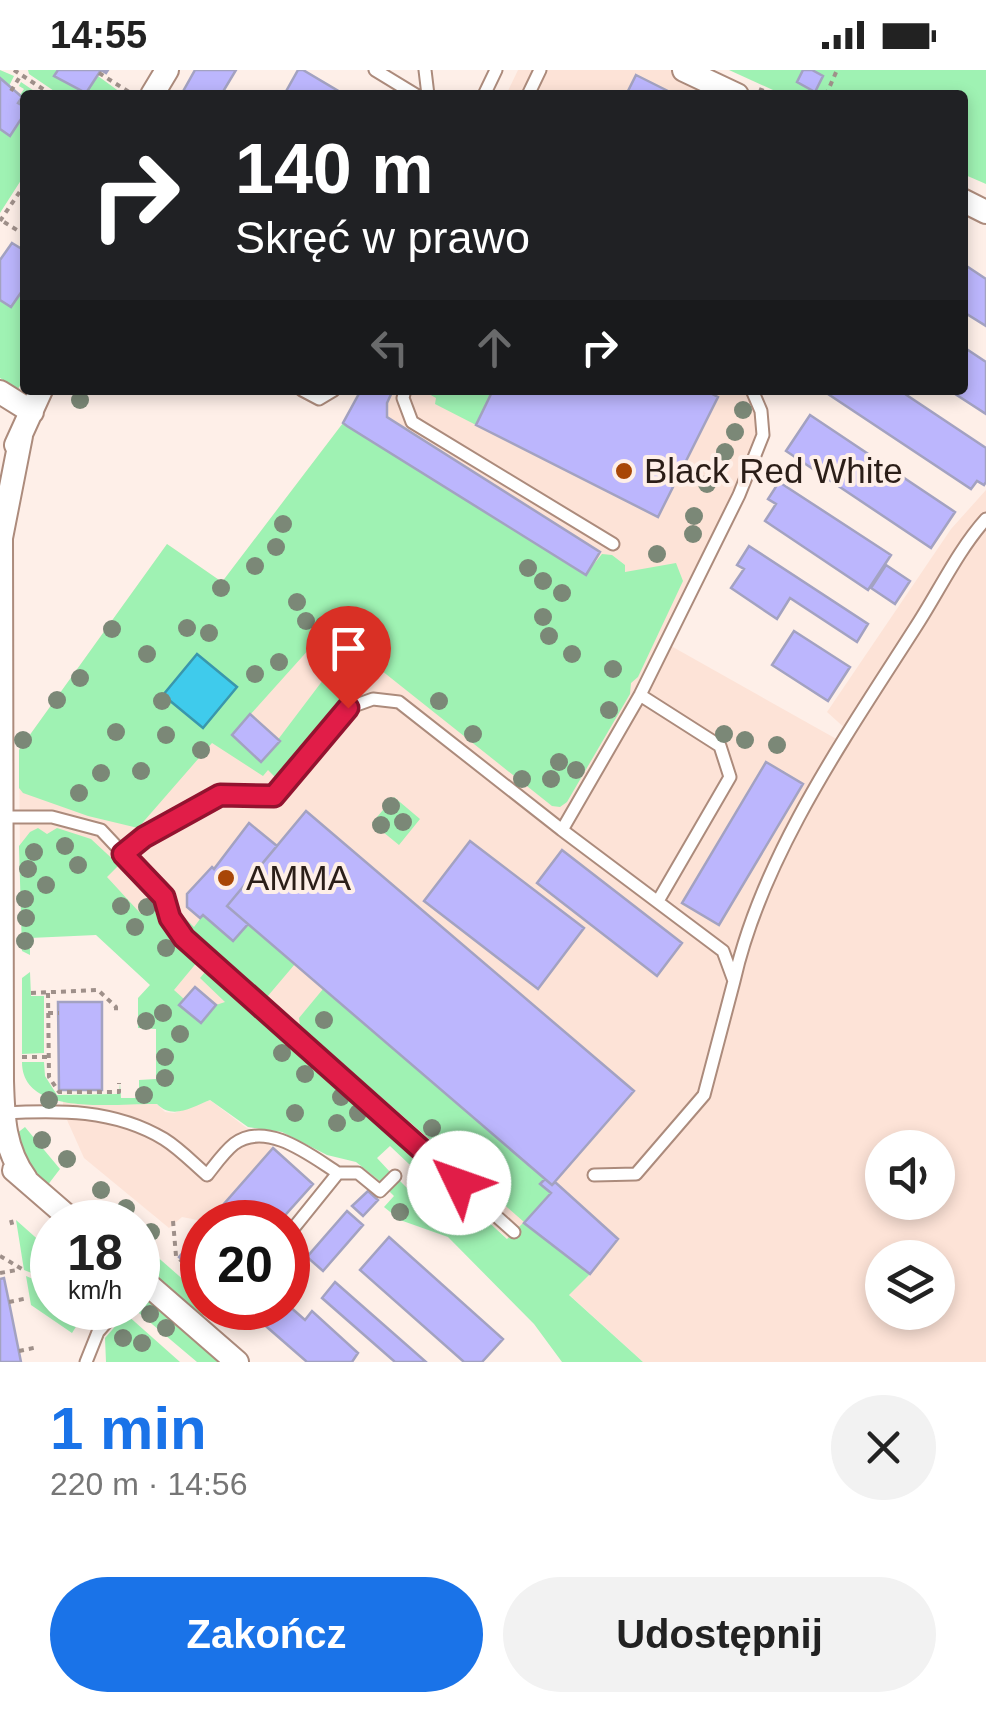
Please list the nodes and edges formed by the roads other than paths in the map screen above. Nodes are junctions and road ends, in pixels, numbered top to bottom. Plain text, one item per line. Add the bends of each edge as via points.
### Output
1 (375, 70) edge
2 (684, 70) edge
3 (408, 90) edge
4 (727, 90) edge
5 (0, 392) edge
6 (404, 395) edge
7 (754, 395) edge
8 (36, 401) edge
9 (21, 436) junction
10 (0, 475) edge
11 (986, 519) edge
12 (613, 544) dead end
13 (1, 619) edge
14 (640, 696) junction
15 (1, 817) edge
16 (562, 830) junction
17 (123, 854) junction
18 (658, 902) junction
19 (734, 981) junction
20 (3, 1112) junction
21 (0, 1158) edge
22 (338, 1173) junction
23 (594, 1175) dead end
24 (395, 1176) dead end
25 (26, 1179) junction
26 (49, 1200) edge
27 (310, 1208) edge
28 (514, 1232) dead end
29 (160, 1298) edge
30 (100, 1330) edge
31 (86, 1362) edge
32 (237, 1362) edge

1 - 3 lane
2 - 4 street
5 - 8 street
6 - 12 lane via 412,422
7 - 14 lane via 763,435
8 - 9 street
9 - 10 street
9 - 13 street via 1,538
11 - 19 lane via 849,731 785,844 756,904
13 - 15 street
14 - 16 lane
14 - 18 lane via 720,746 730,776
15 - 17 lane via 52,817 101,830
15 - 20 street
16 - 17 lane via 398,702 373,699 348,708 274,796 220,795
16 - 18 lane
17 - 28 lane via 164,897 184,938
18 - 19 lane via 723,952
19 - 23 lane via 704,1094 636,1174
20 - 22 lane via 123,1119 166,1140 207,1175 236,1143 266,1137
20 - 25 street via 12,1157
21 - 25 street
22 - 24 lane via 358,1172 380,1191
22 - 27 lane
25 - 26 street
29 - 32 street
30 - 31 lane

